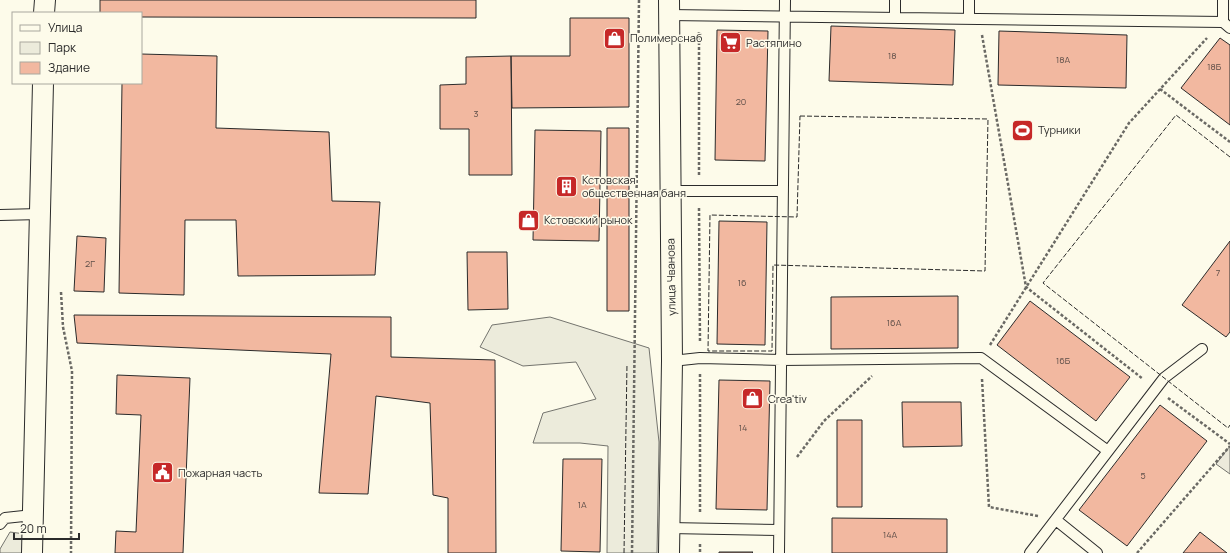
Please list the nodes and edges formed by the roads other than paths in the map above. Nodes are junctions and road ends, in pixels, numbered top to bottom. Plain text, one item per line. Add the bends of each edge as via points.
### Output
1 (45, 0) edge
2 (785, 0) edge
3 (895, 0) edge
4 (969, 0) edge
5 (1223, 0) edge
6 (669, 8) edge
7 (44, 12) edge
8 (784, 17) junction
9 (895, 18) junction
10 (969, 19) junction
11 (1226, 25) edge
12 (43, 84) edge
13 (783, 190) junction
14 (671, 191) junction
15 (40, 214) junction
16 (0, 215) edge
17 (1202, 349) dead end
18 (781, 360) junction
19 (672, 361) junction
20 (1108, 451) junction
21 (33, 515) junction
22 (1056, 520) junction
23 (0, 524) edge
24 (669, 528) junction
25 (779, 530) junction
26 (32, 553) edge
27 (669, 553) edge
28 (779, 553) edge
29 (1030, 553) edge
30 (1097, 553) edge

1 - 7 street
2 - 8 lane
3 - 9 lane
4 - 10 lane
5 - 11 lane
6 - 8 lane via 698,15
6 - 14 street, улица Чванова
8 - 9 lane
8 - 13 lane
9 - 10 lane
10 - 11 lane
12 - 15 street
13 - 14 lane
13 - 18 lane
14 - 19 street, улица Чванова
15 - 16 lane
15 - 21 street
17 - 20 lane via 1164,378
18 - 19 lane via 700,358
18 - 20 lane via 981,358
18 - 25 lane
19 - 24 street, улица Чванова
20 - 22 lane
21 - 23 lane via 4,518
21 - 26 street
22 - 29 lane
22 - 30 lane
24 - 25 lane
24 - 27 street, улица Чванова
25 - 28 lane

